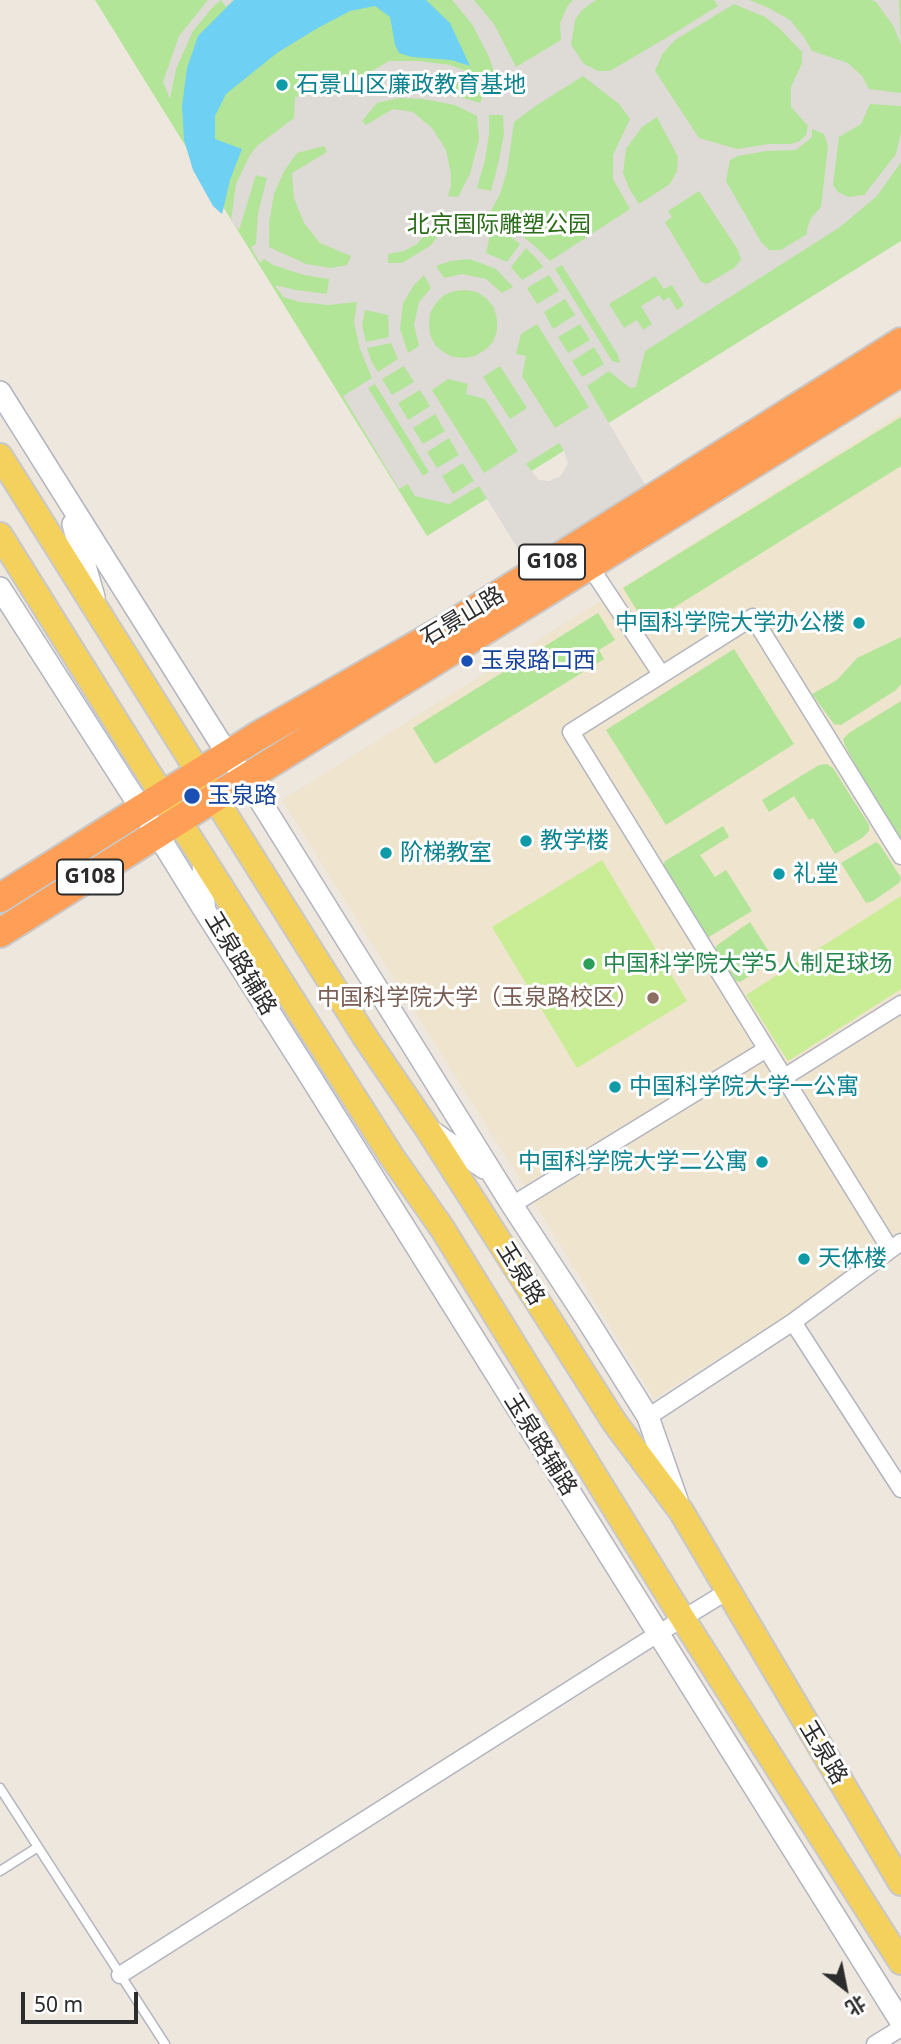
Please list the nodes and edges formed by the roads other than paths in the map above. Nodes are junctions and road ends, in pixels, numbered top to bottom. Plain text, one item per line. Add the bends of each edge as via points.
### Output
1 (901, 342) edge
2 (901, 372) edge
3 (0, 392) edge
4 (0, 456) edge
5 (67, 500) junction
6 (0, 535) edge
7 (589, 565) junction
8 (0, 588) edge
9 (98, 613) junction
10 (661, 674) junction
11 (228, 755) junction
12 (199, 773) junction
13 (245, 779) junction
14 (214, 798) junction
15 (152, 802) junction
16 (169, 828) junction
17 (901, 856) edge
18 (204, 861) junction
19 (0, 898) edge
20 (205, 911) junction
21 (0, 933) edge
22 (901, 1004) edge
23 (765, 1049) junction
24 (783, 1078) junction
25 (428, 1128) junction
26 (494, 1175) junction
27 (512, 1205) junction
28 (895, 1246) edge
29 (793, 1322) junction
30 (648, 1417) junction
31 (901, 1489) edge
32 (681, 1511) junction
33 (728, 1591) junction
34 (682, 1619) junction
35 (659, 1633) junction
36 (0, 1788) edge
37 (37, 1847) junction
38 (0, 1871) edge
39 (901, 1883) edge
40 (901, 1962) edge
41 (120, 1975) junction
42 (901, 2022) edge
43 (901, 2028) edge
44 (165, 2044) edge
45 (875, 2044) edge

1 - 11 highway, 石景山路 / G108 via 451,624
2 - 7 highway, 石景山路 / G108
3 - 5 street
4 - 9 main road, 玉泉路
5 - 9 street
5 - 11 street
6 - 15 main road, 玉泉路
7 - 10 street
7 - 13 highway, 石景山路 / G108
8 - 15 street, 玉泉路
9 - 12 main road, 玉泉路
10 - 17 street via 753,617
10 - 23 street via 571,732
11 - 12 highway, 石景山路 / G108
11 - 13 street
12 - 14 main road, 玉泉路
12 - 15 highway, G108
13 - 14 highway, 石景山路 / G108
13 - 26 street
14 - 16 highway, G108
14 - 25 main road, 玉泉路
15 - 16 main road, 玉泉路
15 - 19 highway, G108
16 - 18 main road, 玉泉路
16 - 20 street, 玉泉路 via 195,898
16 - 21 highway, G108
18 - 20 street, 玉泉路辅路
18 - 34 main road, 玉泉路 via 442,1228
20 - 35 street, 玉泉路辅路
22 - 24 street
23 - 24 street
23 - 27 street
24 - 28 street
25 - 26 street
25 - 32 main road, 玉泉路 via 615,1423
26 - 27 street
27 - 30 street
28 - 29 street
29 - 30 street
29 - 31 street
30 - 32 street
32 - 33 main road, 玉泉路
33 - 34 street
33 - 39 main road, 玉泉路
34 - 35 street
34 - 40 main road, 玉泉路
35 - 41 street
35 - 42 street, 玉泉路辅路
36 - 37 lane
37 - 38 lane
37 - 41 lane
41 - 44 lane
43 - 45 street

